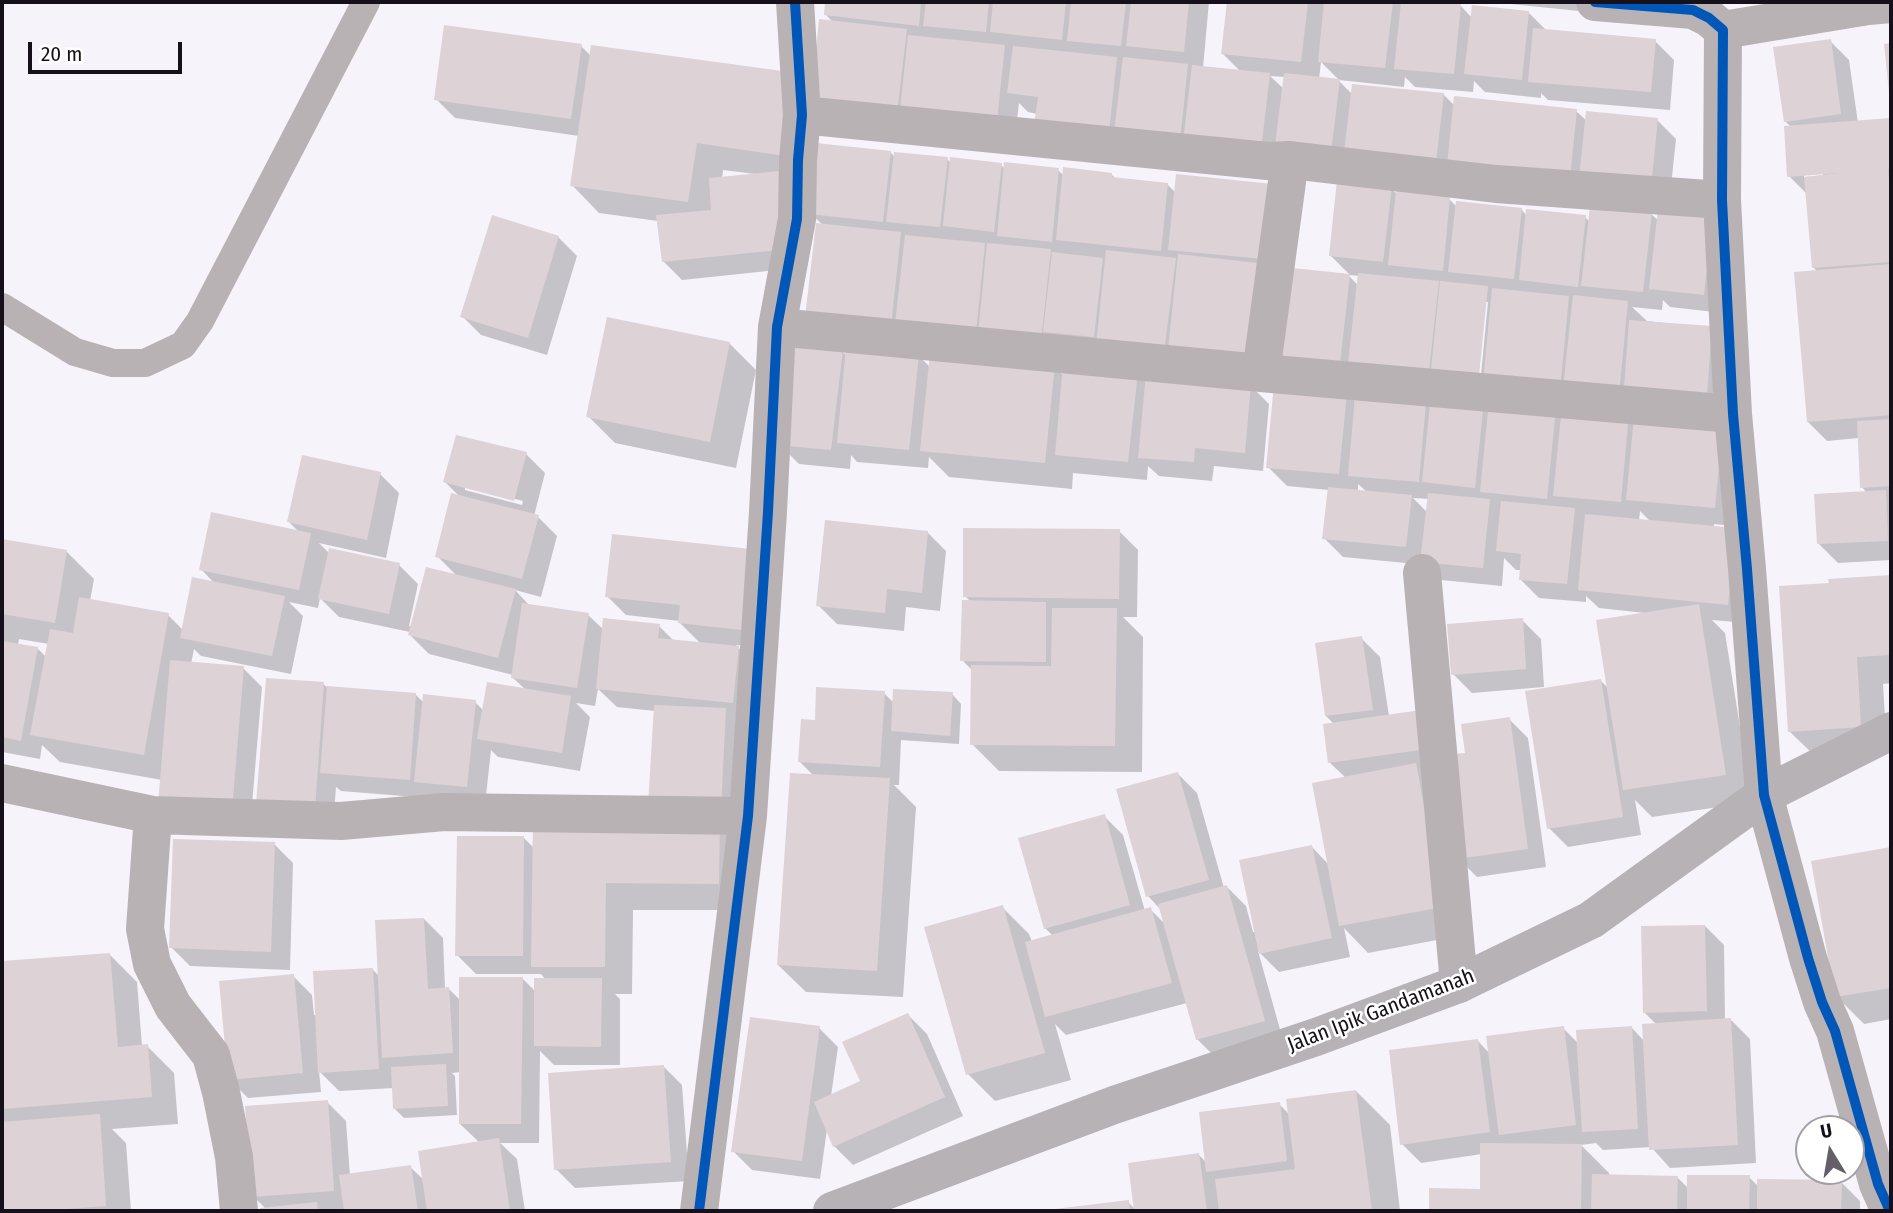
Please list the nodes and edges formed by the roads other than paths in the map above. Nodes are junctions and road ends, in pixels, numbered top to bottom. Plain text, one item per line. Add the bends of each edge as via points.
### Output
1 (366, 2) edge
2 (795, 2) edge
3 (1595, 2) edge
4 (1876, 4) edge
5 (1661, 5) edge
6 (1723, 30) junction
7 (802, 115) junction
8 (1290, 160) junction
9 (1723, 200) junction
10 (2, 307) edge
11 (776, 327) junction
12 (1261, 373) junction
13 (1733, 414) junction
14 (1422, 573) dead end
15 (1891, 731) edge
16 (2, 783) edge
17 (1764, 795) junction
18 (153, 815) junction
19 (748, 816) junction
20 (1459, 984) junction
21 (239, 1211) edge
22 (699, 1211) edge
23 (832, 1211) edge
24 (1890, 1211) edge

1 - 10 lane via 200,321 183,345 145,363 113,363 75,352
2 - 7 street
3 - 5 street
4 - 6 street
5 - 6 street via 1693,10
6 - 9 street
7 - 8 street
7 - 11 street via 797,219
8 - 9 street via 1496,184
8 - 12 street
9 - 13 street
11 - 12 street
11 - 19 street
12 - 13 street
13 - 17 street
14 - 20 street
15 - 17 street, Jalan Ipik Gandamanah
16 - 18 street
17 - 20 street, Jalan Ipik Gandamanah via 1591,920
17 - 24 street via 1808,958
18 - 19 street via 341,821 444,812
18 - 21 street via 145,929 152,964 173,1006 211,1055 234,1157
19 - 22 street
20 - 23 street, Jalan Ipik Gandamanah via 1114,1105

